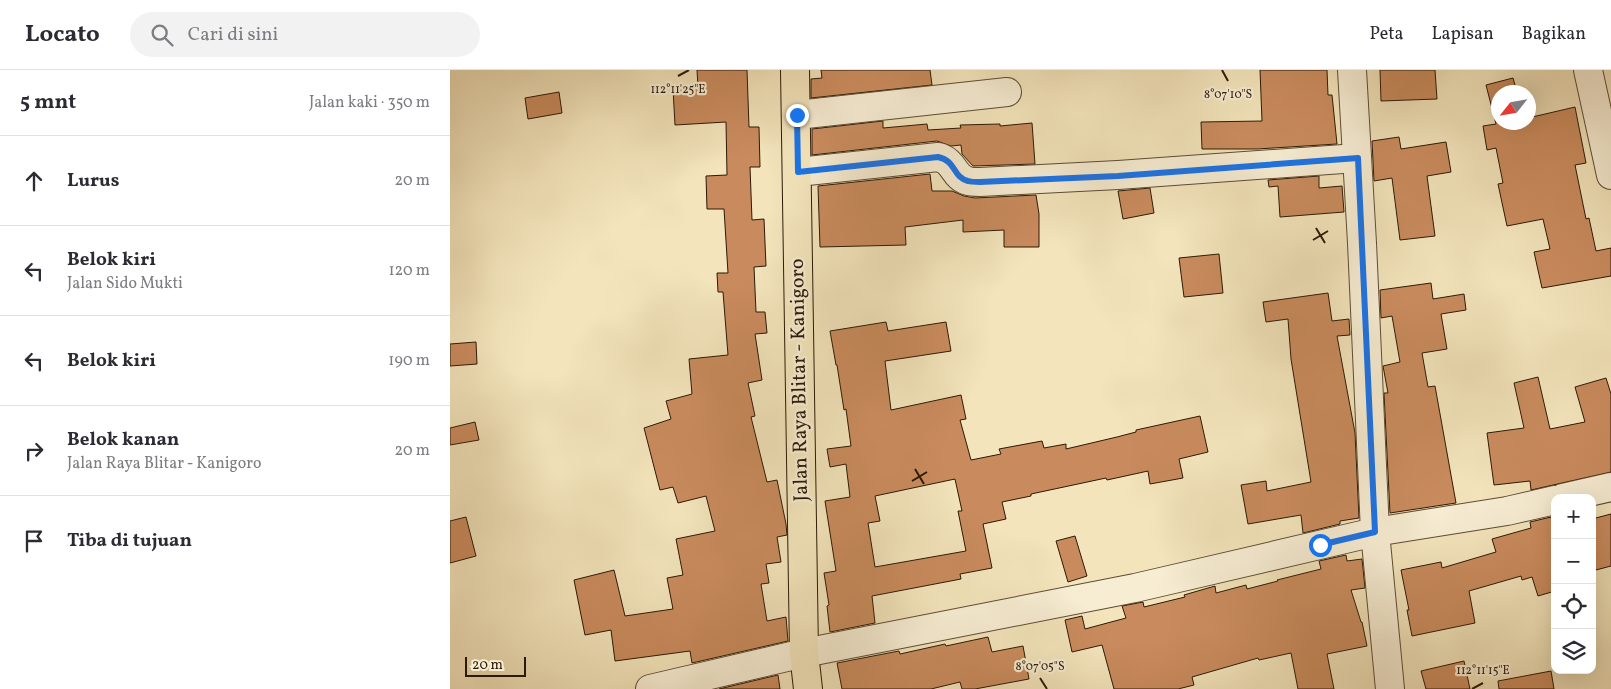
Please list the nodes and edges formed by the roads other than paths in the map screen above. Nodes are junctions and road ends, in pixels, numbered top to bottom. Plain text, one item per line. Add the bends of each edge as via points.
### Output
1 (795, 70) edge
2 (1352, 70) edge
3 (1597, 76) edge
4 (1007, 92) dead end
5 (797, 115) junction
6 (1358, 158) junction
7 (798, 172) junction
8 (1611, 175) edge
9 (1611, 487) edge
10 (1580, 494) edge
11 (1551, 501) edge
12 (1375, 532) junction
13 (804, 653) junction
14 (650, 689) edge
15 (808, 689) edge
16 (1390, 689) edge

1 - 5 main road, Jalan Raya Blitar - Kanigoro
2 - 6 street
3 - 8 street
4 - 5 street
5 - 7 main road, Jalan Raya Blitar - Kanigoro
6 - 7 street via 1118,176 980,182 968,182 959,176 946,158 938,157
6 - 12 street
7 - 13 main road, Jalan Raya Blitar - Kanigoro
9 - 10 street
11 - 12 street
12 - 13 street via 1134,588
12 - 16 street
13 - 14 street
13 - 15 main road, Jalan Raya Blitar - Kanigoro

